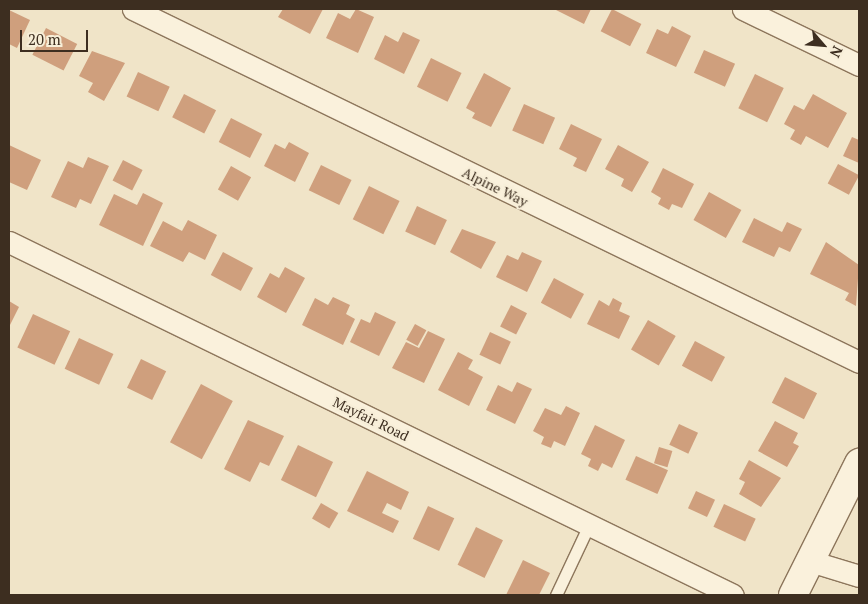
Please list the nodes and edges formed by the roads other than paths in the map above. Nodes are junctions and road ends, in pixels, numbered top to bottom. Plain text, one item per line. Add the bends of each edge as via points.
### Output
1 (133, 9) edge
2 (743, 9) edge
3 (859, 65) edge
4 (9, 242) edge
5 (859, 362) edge
6 (859, 463) edge
7 (589, 525) junction
8 (810, 561) junction
9 (859, 576) edge
10 (556, 595) edge
11 (733, 595) edge
12 (793, 595) edge

1 - 5 street, Alpine Way
2 - 3 street
4 - 7 street, Mayfair Road
6 - 8 street
7 - 10 lane
7 - 11 street, Mayfair Road
8 - 9 street
8 - 12 street

